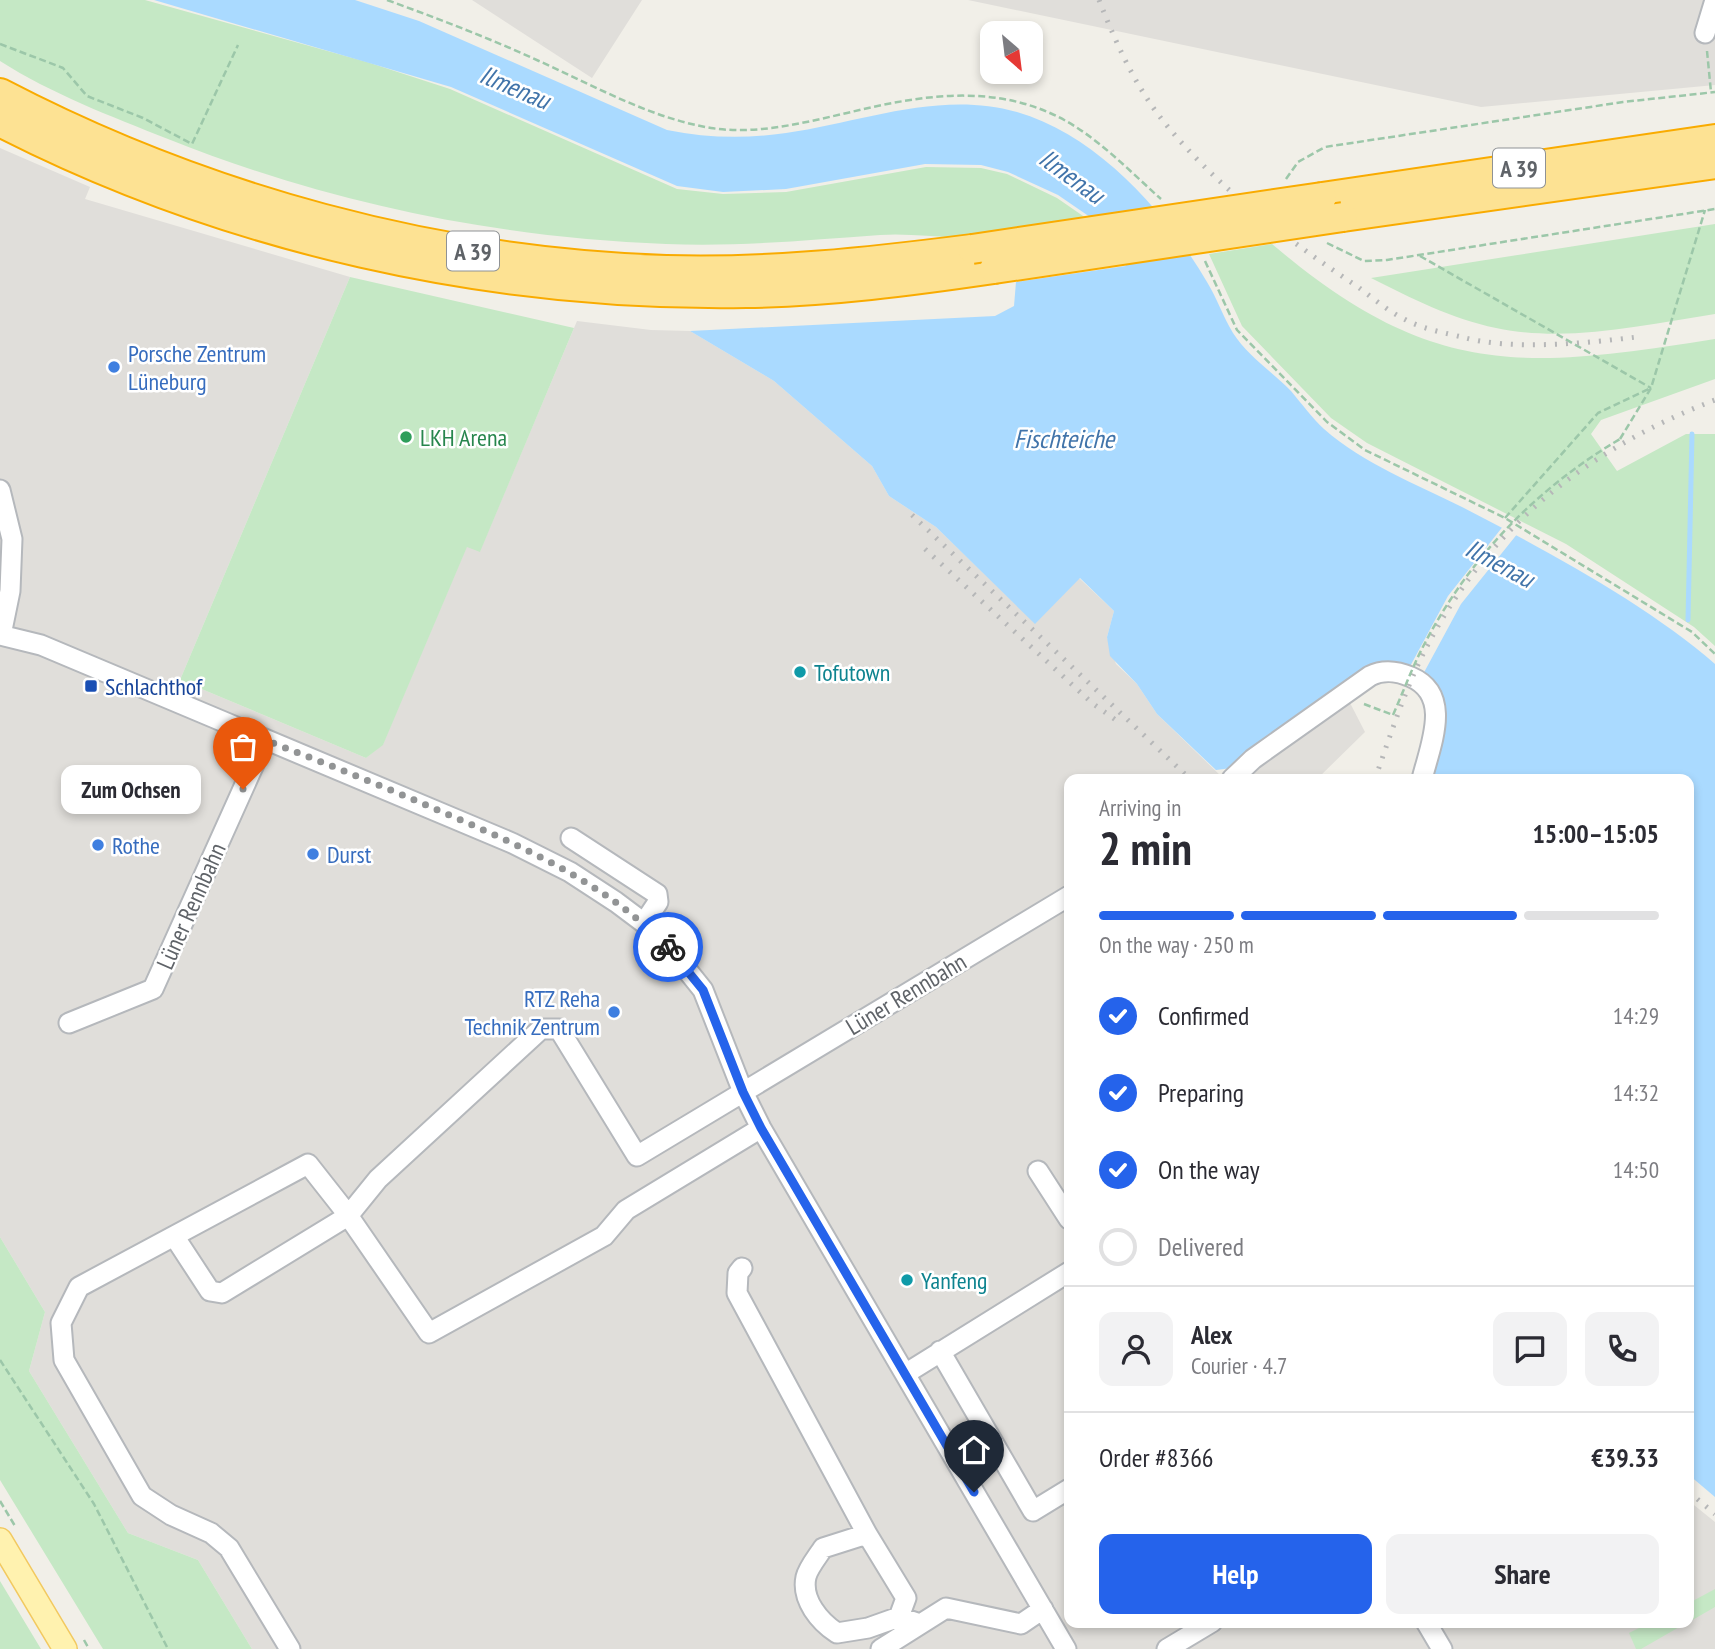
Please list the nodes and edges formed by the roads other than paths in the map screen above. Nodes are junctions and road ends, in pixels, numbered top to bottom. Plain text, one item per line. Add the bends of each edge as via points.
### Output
1 (1715, 0) edge
2 (1705, 33) road end
3 (0, 93) edge
4 (0, 122) edge
5 (1715, 139) edge
6 (1715, 164) edge
7 (0, 491) edge
8 (0, 635) edge
9 (265, 740) junction
10 (1237, 774) edge
11 (1423, 774) edge
12 (571, 838) dead end
13 (1064, 899) edge
14 (644, 923) junction
15 (69, 1023) dead end
16 (743, 1092) junction
17 (761, 1128) junction
18 (1038, 1171) dead end
19 (1064, 1211) edge
20 (348, 1216) junction
21 (174, 1236) junction
22 (742, 1268) dead end
23 (1064, 1275) edge
24 (940, 1351) junction
25 (905, 1374) junction
26 (1064, 1492) edge
27 (867, 1534) junction
28 (0, 1540) edge
29 (1043, 1609) junction
30 (899, 1617) junction
31 (920, 1624) junction
32 (1202, 1628) edge
33 (1430, 1628) edge
34 (65, 1649) edge
35 (290, 1649) edge
36 (881, 1649) edge
37 (1066, 1649) edge
38 (1167, 1649) edge
39 (1442, 1649) edge

1 - 2 street
3 - 5 highway, A 39, bridge via 126,150 268,202 378,232 478,251 665,270 836,265 972,249
4 - 6 highway, A 39, bridge via 117,174 256,225 372,255 477,275 589,287 746,293 893,283
7 - 8 street via 12,539 10,591
8 - 9 street via 41,645
9 - 14 street via 512,843 570,872
9 - 15 street, Lüner Rennbahn via 153,989
10 - 11 street via 1361,681 1387,671 1419,680 1435,701 1436,719
12 - 14 street via 657,894 658,902
13 - 16 street, Lüner Rennbahn
14 - 16 street via 703,990
16 - 17 street
16 - 20 street, Lüner Rennbahn via 637,1156 559,1029 541,1029 378,1179
17 - 20 street via 626,1210 604,1236 429,1333
17 - 25 street
18 - 19 street
20 - 21 street via 308,1164
20 - 21 street via 222,1293 210,1291
21 - 35 street via 79,1287 61,1323 64,1360 142,1496 211,1533 229,1548
22 - 27 street via 737,1293
23 - 24 street
24 - 25 street
24 - 26 street via 1033,1511
25 - 29 street
27 - 30 street via 906,1598
27 - 30 street via 824,1548 806,1577 807,1598 822,1623 837,1633
28 - 34 main road
29 - 31 street via 1021,1624 947,1608
29 - 37 street
30 - 31 street
31 - 36 street
32 - 38 street
33 - 39 street

